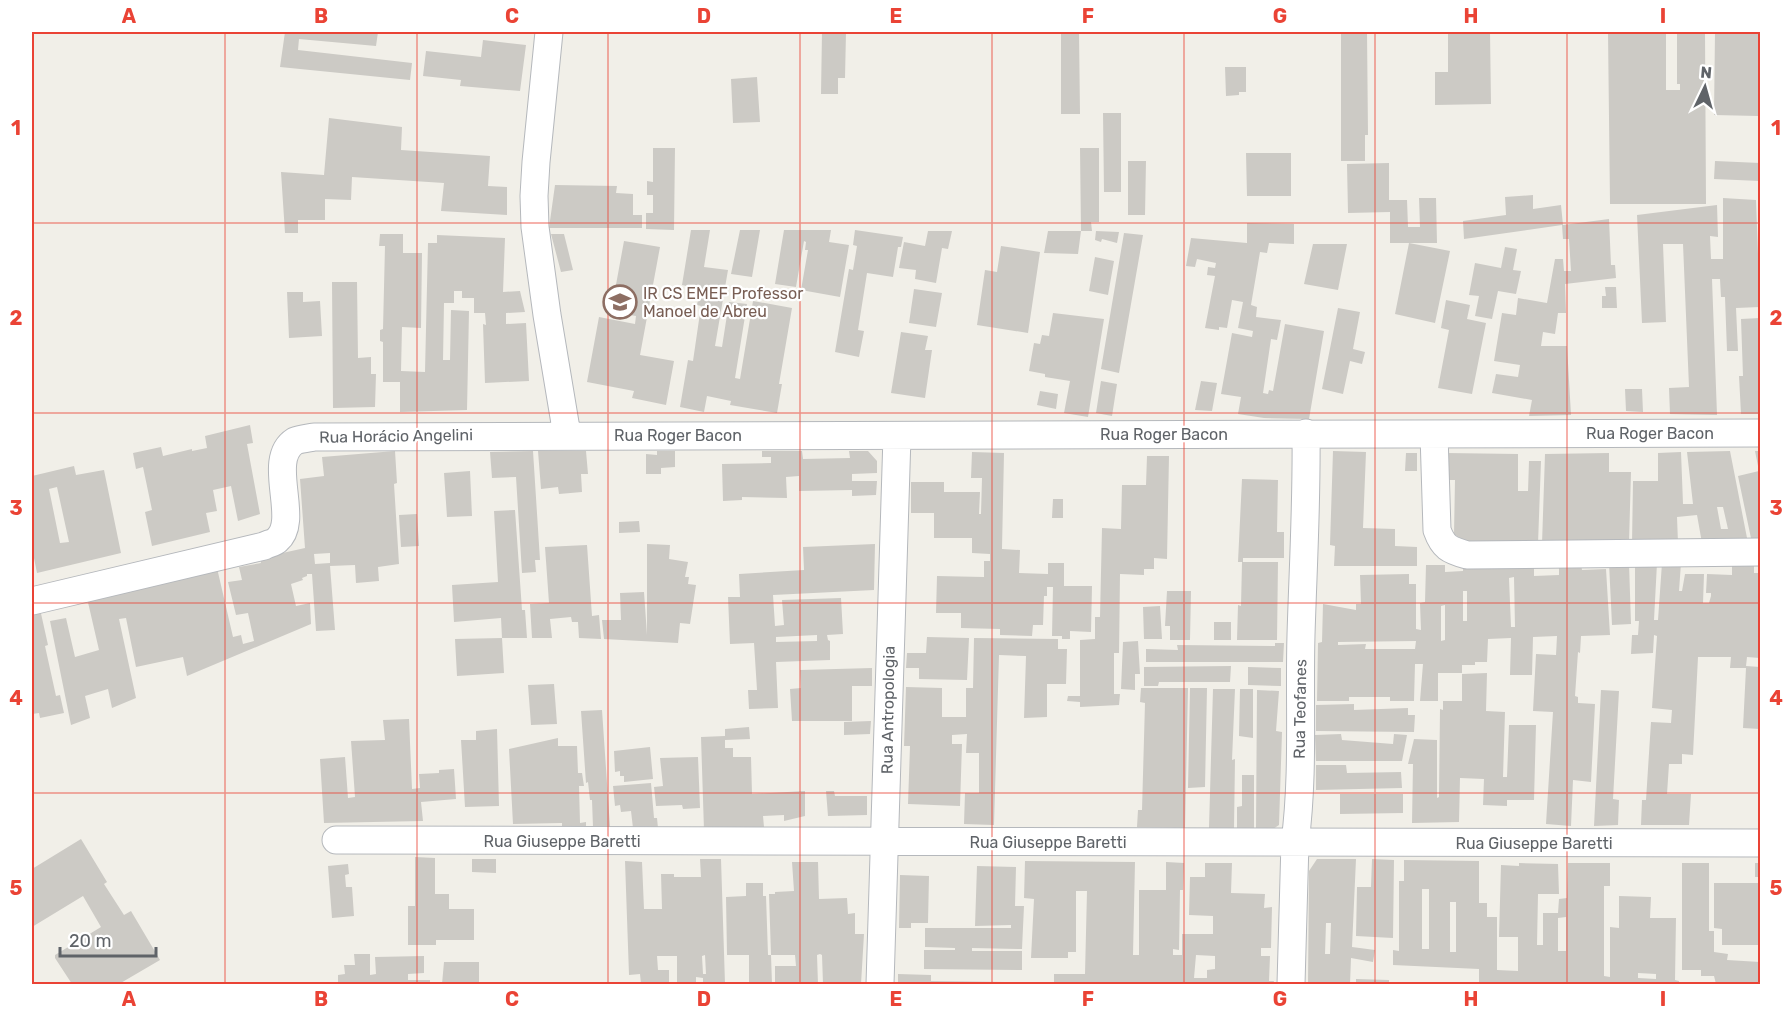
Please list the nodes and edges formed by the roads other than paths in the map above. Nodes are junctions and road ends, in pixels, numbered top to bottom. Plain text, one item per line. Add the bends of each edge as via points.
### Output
1 (549, 32) edge
2 (1761, 433) edge
3 (1306, 434) junction
4 (1434, 434) junction
5 (567, 435) junction
6 (897, 436) junction
7 (1761, 552) edge
8 (32, 601) edge
9 (336, 840) dead end
10 (886, 842) junction
11 (1294, 842) junction
12 (1761, 843) edge
13 (880, 984) edge
14 (1291, 984) edge

1 - 5 street via 536,162 535,228
2 - 4 street, Rua Roger Bacon
3 - 4 street, Rua Roger Bacon
3 - 6 street, Rua Roger Bacon
3 - 11 street, Rua Teofanes via 1299,788
4 - 7 street via 1437,530 1451,551 1467,555
5 - 6 street, Rua Roger Bacon
5 - 8 street, Rua Horácio Angelini via 314,437 295,442 286,452 282,469 285,519 277,540
6 - 10 street, Rua Antropologia
9 - 10 street, Rua Giuseppe Baretti
10 - 11 street, Rua Giuseppe Baretti
10 - 13 street, Rua Antropologia
11 - 12 street, Rua Giuseppe Baretti
11 - 14 street, Rua Teofanes

